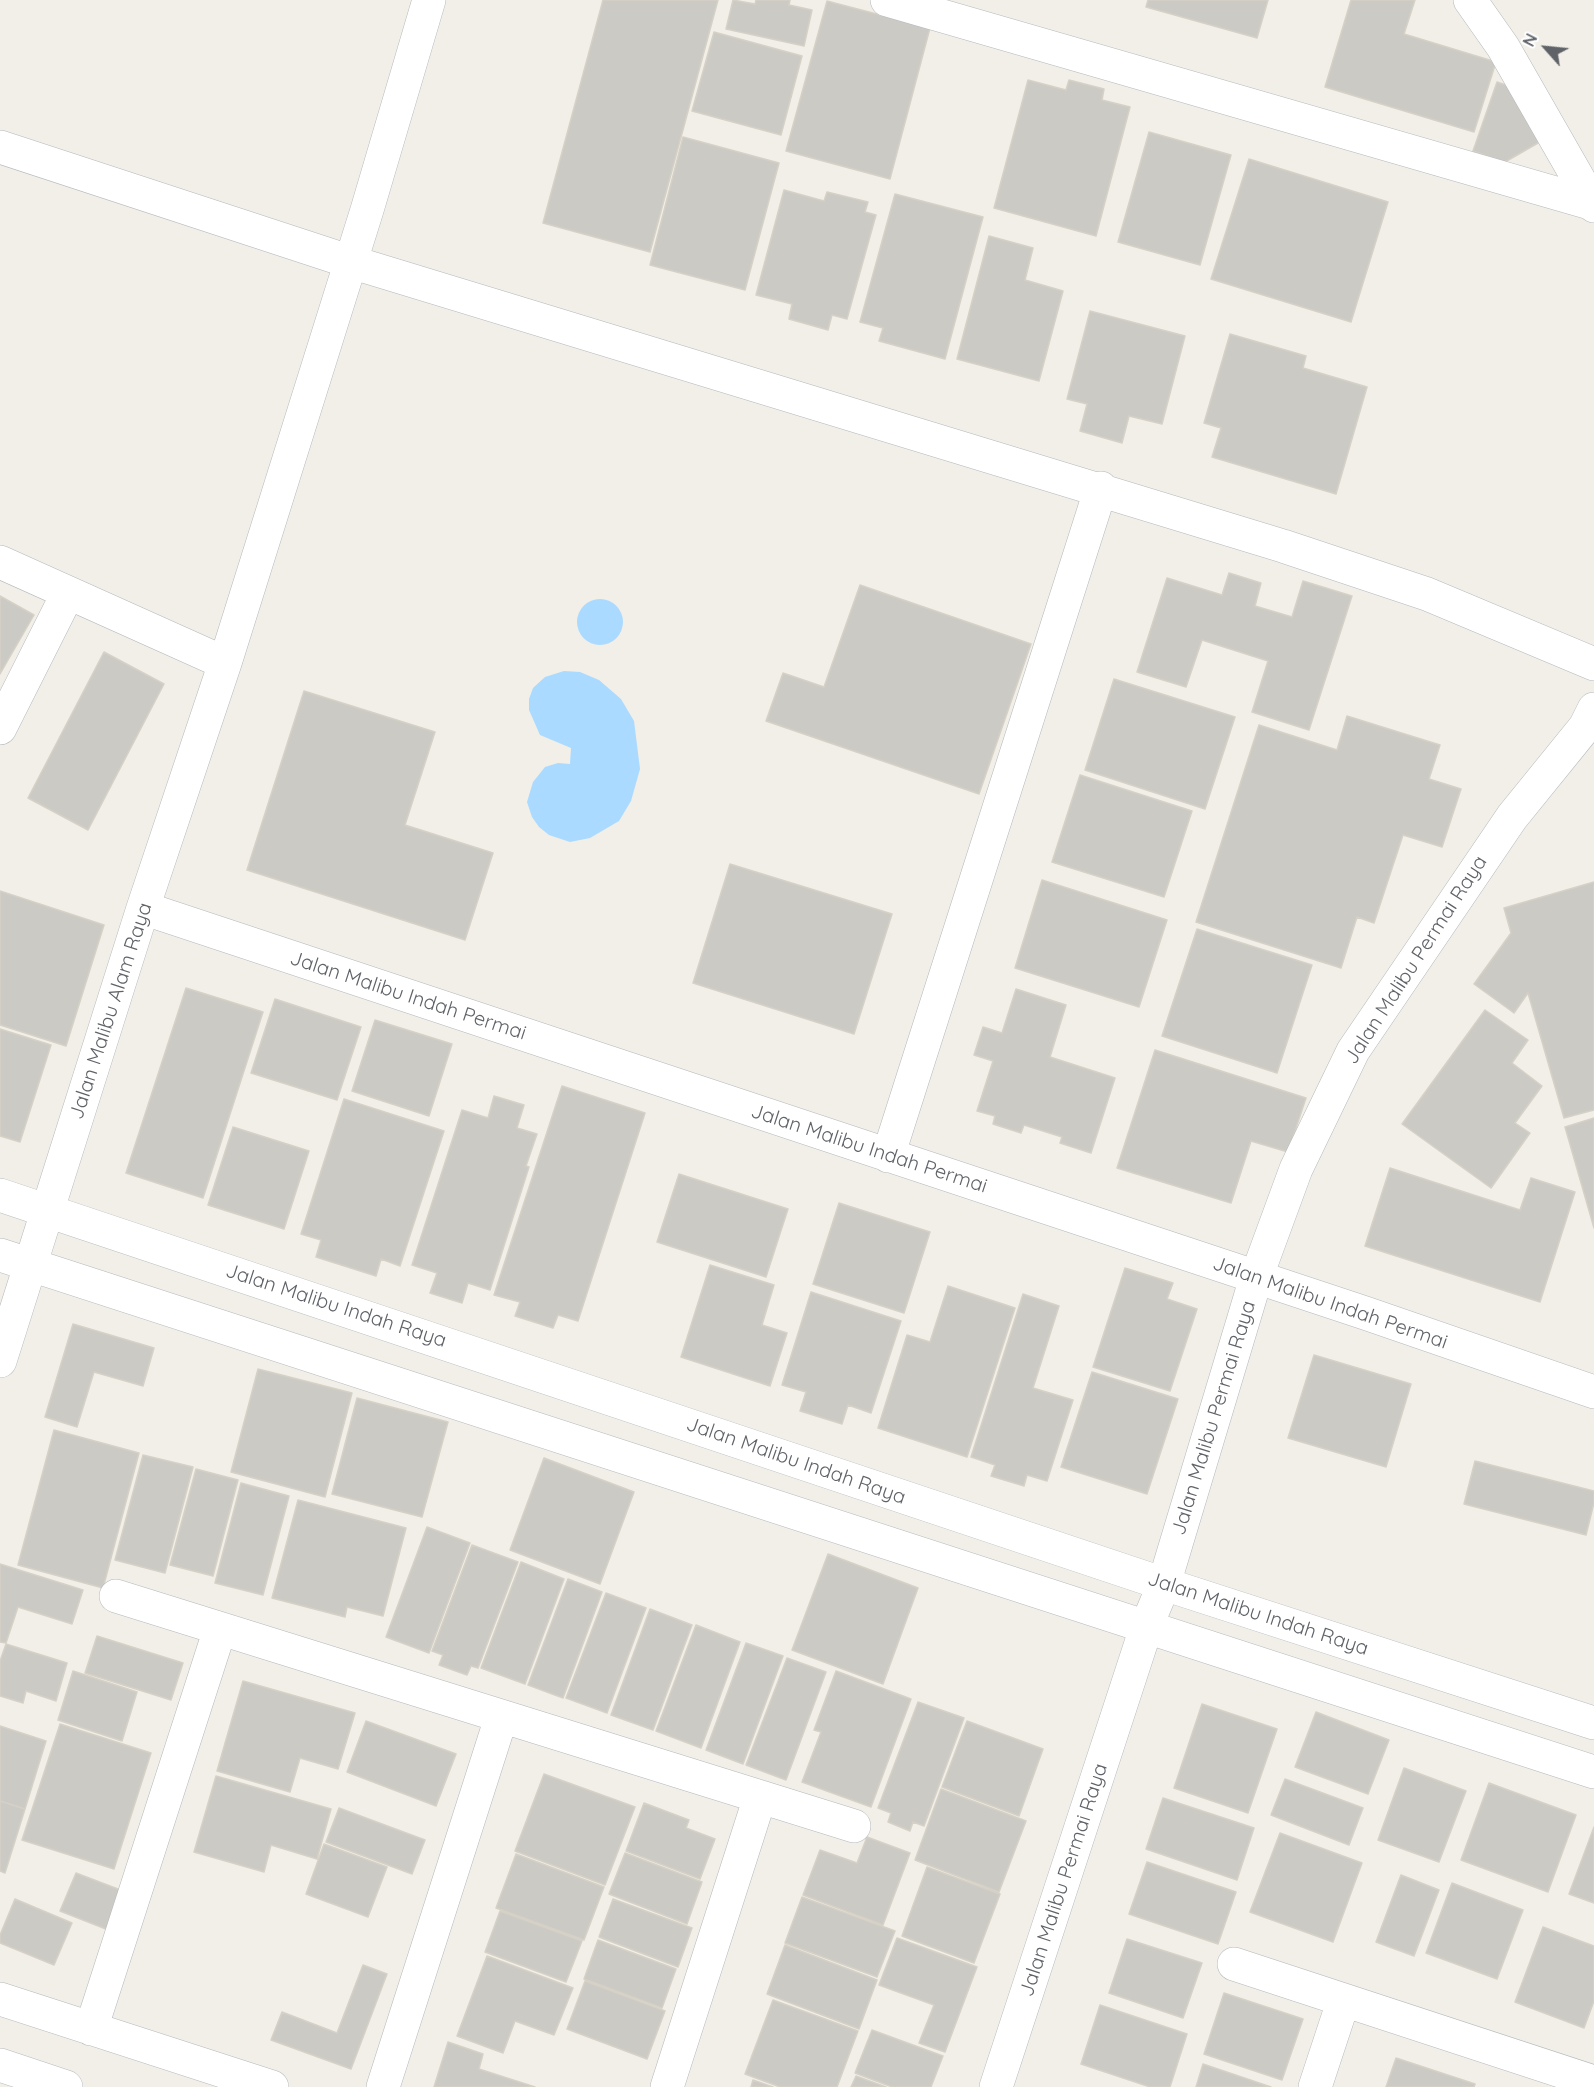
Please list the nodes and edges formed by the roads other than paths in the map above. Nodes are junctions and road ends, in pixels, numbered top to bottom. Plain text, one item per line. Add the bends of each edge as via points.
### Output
1 (429, 0) edge
2 (887, 0) edge
3 (1470, 0) edge
4 (0, 147) edge
5 (1594, 205) edge
6 (351, 262) junction
7 (1101, 488) junction
8 (0, 562) edge
9 (67, 595) junction
10 (225, 663) junction
11 (1594, 664) edge
12 (0, 728) edge
13 (1591, 731) edge
14 (143, 908) junction
15 (888, 1155) junction
16 (0, 1195) edge
17 (48, 1210) junction
18 (0, 1255) edge
19 (31, 1264) junction
20 (1256, 1278) junction
21 (0, 1361) edge
22 (1594, 1392) edge
23 (658, 1414) junction
24 (642, 1464) junction
25 (1164, 1584) junction
26 (116, 1596) dead end
27 (1147, 1625) junction
28 (220, 1629) junction
29 (1507, 1695) junction
30 (501, 1718) junction
31 (1594, 1723) edge
32 (1494, 1740) junction
33 (1594, 1772) edge
34 (760, 1797) junction
35 (854, 1826) dead end
36 (1234, 1964) dead end
37 (0, 1999) edge
38 (1344, 2002) junction
39 (91, 2029) junction
40 (0, 2065) edge
41 (1594, 2082) edge
42 (66, 2087) edge
43 (272, 2087) edge
44 (383, 2087) edge
45 (667, 2087) edge
46 (996, 2087) edge
47 (1315, 2087) edge

1 - 6 street, Jalan Malibu Alam Raya
2 - 5 street
3 - 5 street via 1503,47
4 - 6 street
6 - 7 street
6 - 10 street, Jalan Malibu Alam Raya
7 - 11 street via 1427,594
7 - 15 street
8 - 9 street
9 - 10 street
9 - 12 street
10 - 14 street, Jalan Malibu Alam Raya
13 - 20 street, Jalan Malibu Permai Raya via 1512,817 1353,1051 1296,1169
14 - 15 street, Jalan Malibu Indah Permai
14 - 17 street, Jalan Malibu Alam Raya
15 - 20 street, Jalan Malibu Indah Permai
16 - 17 street, Jalan Malibu Indah Raya
17 - 19 street, Jalan Malibu Alam Raya
17 - 23 street, Jalan Malibu Indah Raya
18 - 19 street
19 - 21 street, Jalan Malibu Alam Raya
19 - 24 street
20 - 22 street, Jalan Malibu Indah Permai
20 - 25 street, Jalan Malibu Permai Raya
23 - 24 street
23 - 25 street, Jalan Malibu Indah Raya
24 - 27 street
25 - 27 street, Jalan Malibu Permai Raya
25 - 29 street, Jalan Malibu Indah Raya
26 - 28 street
27 - 32 street
27 - 46 street, Jalan Malibu Permai Raya
28 - 30 street
28 - 39 street
29 - 31 street, Jalan Malibu Indah Raya
29 - 32 street
30 - 34 street
30 - 44 street
32 - 33 street
34 - 35 street
34 - 45 street
36 - 38 street
37 - 39 street
38 - 41 street
38 - 47 street
39 - 43 street
40 - 42 street

